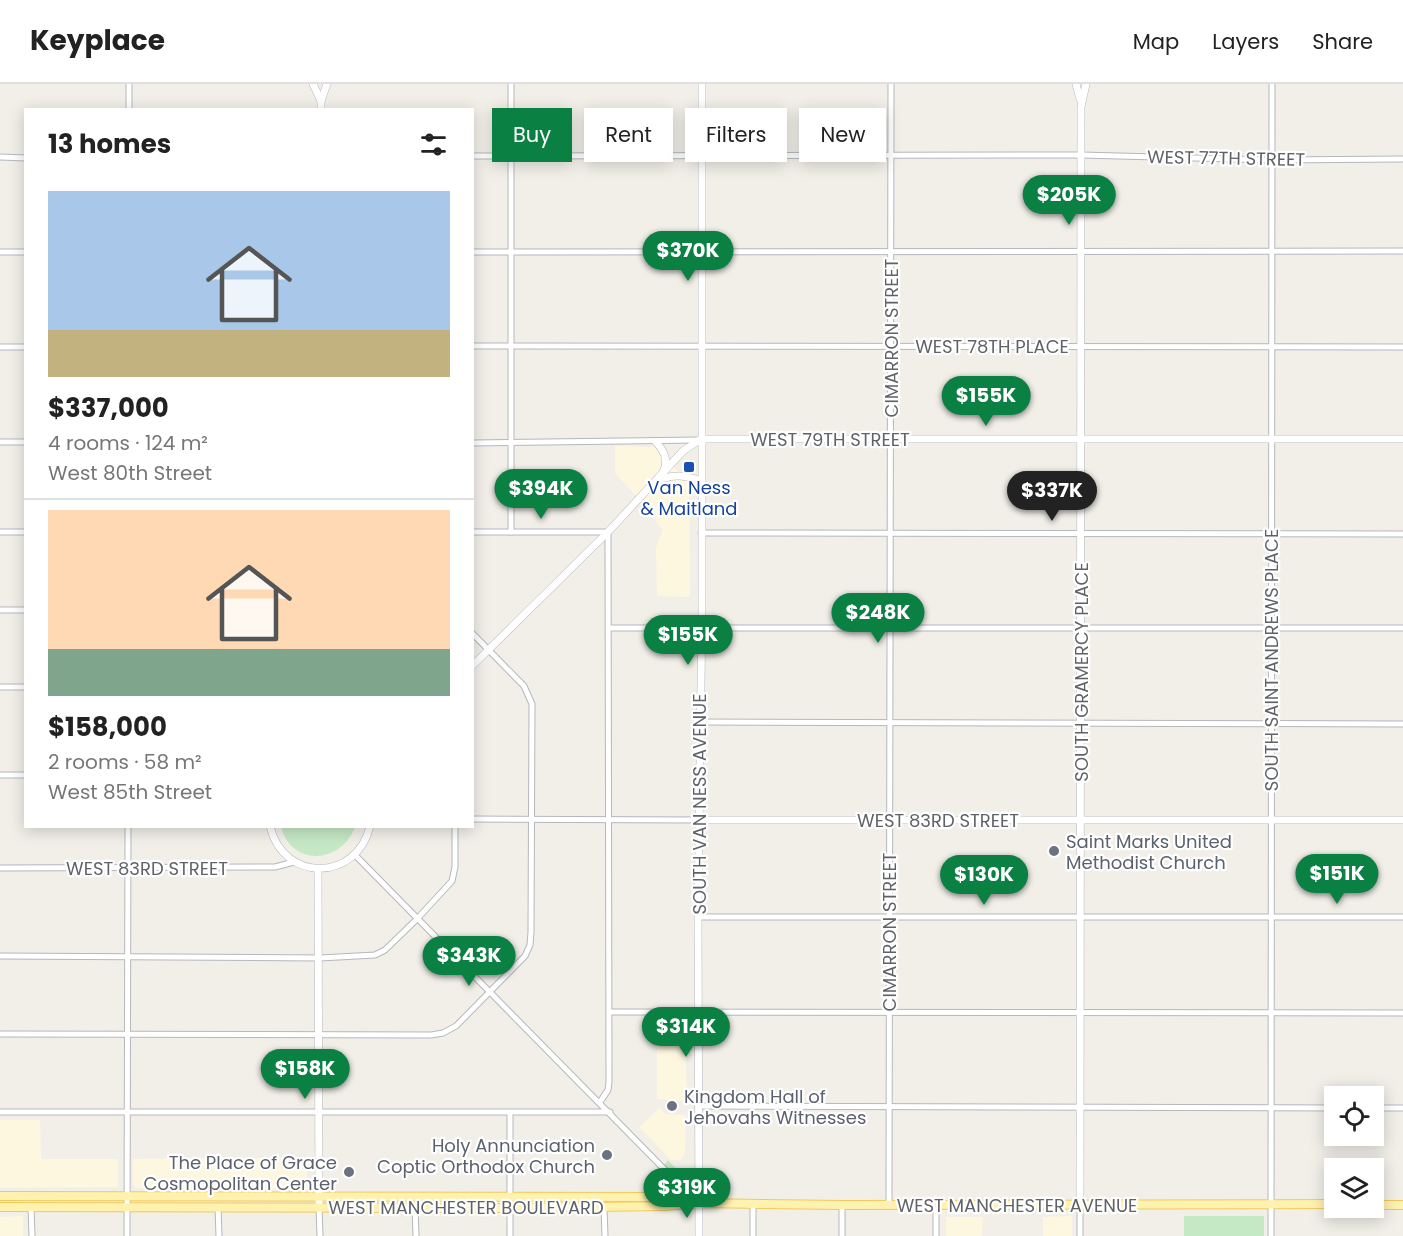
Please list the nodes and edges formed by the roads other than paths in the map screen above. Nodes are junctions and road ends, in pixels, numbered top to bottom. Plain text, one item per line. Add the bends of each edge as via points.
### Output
1 (129, 84) edge
2 (313, 84) edge
3 (327, 84) edge
4 (511, 84) edge
5 (702, 84) edge
6 (891, 84) edge
7 (1076, 84) edge
8 (1086, 84) edge
9 (1272, 84) edge
10 (321, 101) junction
11 (1081, 107) junction
12 (129, 108) edge
13 (321, 108) edge
14 (511, 108) edge
15 (702, 108) edge
16 (685, 155) edge
17 (787, 155) edge
18 (891, 155) junction
19 (1081, 155) junction
20 (474, 156) edge
21 (492, 156) edge
22 (572, 156) edge
23 (0, 157) edge
24 (24, 158) edge
25 (1403, 159) edge
26 (1271, 160) junction
27 (511, 162) edge
28 (701, 162) edge
29 (1403, 251) edge
30 (0, 252) edge
31 (24, 252) edge
32 (474, 252) edge
33 (511, 252) junction
34 (700, 252) junction
35 (891, 252) junction
36 (1081, 252) junction
37 (1271, 252) junction
38 (474, 346) edge
39 (511, 346) junction
40 (700, 346) junction
41 (890, 346) junction
42 (1081, 346) junction
43 (0, 347) edge
44 (24, 347) edge
45 (1271, 347) junction
46 (1403, 347) edge
47 (701, 439) junction
48 (891, 439) junction
49 (1081, 439) junction
50 (1271, 439) junction
51 (1403, 439) edge
52 (0, 442) edge
53 (24, 442) edge
54 (656, 442) junction
55 (474, 443) edge
56 (511, 443) junction
57 (659, 478) junction
58 (701, 481) junction
59 (0, 532) edge
60 (24, 532) edge
61 (474, 532) edge
62 (511, 532) junction
63 (609, 532) junction
64 (701, 533) junction
65 (890, 534) junction
66 (1081, 534) junction
67 (1271, 534) junction
68 (1403, 534) edge
69 (0, 610) edge
70 (24, 610) edge
71 (889, 627) junction
72 (610, 628) junction
73 (701, 628) junction
74 (1403, 628) edge
75 (1081, 629) junction
76 (1271, 629) junction
77 (474, 635) edge
78 (490, 650) junction
79 (474, 664) edge
80 (0, 687) edge
81 (24, 687) edge
82 (700, 722) junction
83 (889, 723) junction
84 (1081, 724) junction
85 (1403, 724) edge
86 (1271, 725) junction
87 (0, 775) edge
88 (24, 775) edge
89 (474, 819) edge
90 (532, 819) junction
91 (610, 819) junction
92 (699, 820) junction
93 (890, 820) junction
94 (1080, 820) junction
95 (1271, 820) junction
96 (1403, 820) edge
97 (128, 828) edge
98 (271, 828) edge
99 (370, 828) edge
100 (455, 828) edge
101 (355, 855) junction
102 (294, 862) junction
103 (0, 868) edge
104 (128, 868) junction
105 (318, 869) junction
106 (698, 917) junction
107 (889, 917) junction
108 (1080, 917) junction
109 (1271, 917) junction
110 (1403, 917) edge
111 (417, 919) junction
112 (0, 957) edge
113 (129, 957) junction
114 (320, 958) junction
115 (491, 992) junction
116 (610, 1012) junction
117 (698, 1012) junction
118 (1271, 1012) junction
119 (889, 1013) junction
120 (1080, 1013) junction
121 (1403, 1013) edge
122 (0, 1034) edge
123 (128, 1035) junction
124 (319, 1036) junction
125 (600, 1102) junction
126 (889, 1105) junction
127 (698, 1106) junction
128 (1080, 1106) junction
129 (1270, 1108) junction
130 (1324, 1108) edge
131 (1384, 1108) edge
132 (1403, 1108) edge
133 (0, 1112) edge
134 (127, 1112) junction
135 (320, 1112) junction
136 (610, 1112) junction
137 (510, 1113) junction
138 (0, 1196) edge
139 (126, 1197) junction
140 (319, 1197) junction
141 (511, 1198) junction
142 (665, 1202) junction
143 (699, 1203) junction
144 (753, 1203) junction
145 (842, 1204) junction
146 (889, 1204) junction
147 (1271, 1204) junction
148 (1324, 1204) edge
149 (1384, 1204) edge
150 (936, 1205) junction
151 (1080, 1205) junction
152 (1403, 1205) edge
153 (0, 1207) edge
154 (31, 1207) junction
155 (126, 1207) junction
156 (218, 1207) junction
157 (415, 1207) junction
158 (604, 1207) junction
159 (319, 1208) junction
160 (510, 1208) junction
161 (32, 1236) edge
162 (127, 1236) edge
163 (219, 1236) edge
164 (320, 1236) edge
165 (416, 1236) edge
166 (510, 1236) edge
167 (605, 1236) edge
168 (699, 1236) edge
169 (753, 1236) edge
170 (842, 1236) edge
171 (936, 1236) edge
172 (1080, 1236) edge
173 (1271, 1236) edge

1 - 12 street
2 - 10 street
3 - 10 street
4 - 14 street
5 - 15 street, SOUTH VAN NESS AVENUE
6 - 18 street, CIMARRON STREET
7 - 11 street, SOUTH GRAMERCY PLACE
8 - 11 street, SOUTH GRAMERCY PLACE
9 - 26 street, SOUTH SAINT ANDREWS PLACE
10 - 13 street
11 - 19 street, SOUTH GRAMERCY PLACE
16 - 22 street, WEST 77TH STREET
17 - 18 street, WEST 77TH STREET
18 - 19 street, WEST 77TH STREET
18 - 35 street, CIMARRON STREET
19 - 26 street, WEST 77TH STREET
19 - 36 street, SOUTH GRAMERCY PLACE
20 - 21 street, WEST 77TH STREET
23 - 24 street
25 - 26 street, WEST 77TH STREET
26 - 37 street, SOUTH SAINT ANDREWS PLACE
27 - 33 street
28 - 34 street, SOUTH VAN NESS AVENUE
29 - 37 street
30 - 31 street
32 - 33 street
33 - 34 street
33 - 39 street
34 - 35 street
34 - 40 street, SOUTH VAN NESS AVENUE
35 - 36 street
35 - 41 street, CIMARRON STREET
36 - 37 street
36 - 42 street, SOUTH GRAMERCY PLACE
37 - 45 street, SOUTH SAINT ANDREWS PLACE
38 - 39 street, WEST 78TH PLACE
39 - 40 street, WEST 78TH PLACE
39 - 56 street
40 - 41 street, WEST 78TH PLACE
40 - 47 street, SOUTH VAN NESS AVENUE
41 - 42 street, WEST 78TH PLACE
41 - 48 street, CIMARRON STREET
42 - 45 street, WEST 78TH PLACE
42 - 49 street, SOUTH GRAMERCY PLACE
43 - 44 street
45 - 46 street, WEST 78TH PLACE
45 - 50 street, SOUTH SAINT ANDREWS PLACE
47 - 48 street, WEST 79TH STREET
47 - 54 street, WEST 79TH STREET
47 - 57 street via 683,450
47 - 58 street, SOUTH VAN NESS AVENUE
48 - 49 street, WEST 79TH STREET
48 - 65 street, CIMARRON STREET
49 - 50 street, WEST 79TH STREET
49 - 66 street, SOUTH GRAMERCY PLACE
50 - 51 street, WEST 79TH STREET
50 - 67 street, SOUTH SAINT ANDREWS PLACE
52 - 53 street
54 - 56 street, WEST 79TH STREET
54 - 57 street via 666,458
55 - 56 street, WEST 79TH STREET
56 - 62 street
57 - 58 street via 676,475
57 - 63 street
58 - 64 street, SOUTH VAN NESS AVENUE
59 - 60 street
61 - 62 street
62 - 63 street
63 - 72 street
63 - 78 street
64 - 65 street
64 - 73 street, SOUTH VAN NESS AVENUE
65 - 66 street
65 - 71 street, CIMARRON STREET
66 - 67 street
66 - 75 street, SOUTH GRAMERCY PLACE
67 - 68 street
67 - 76 street, SOUTH SAINT ANDREWS PLACE
69 - 70 street
71 - 73 street
71 - 75 street
71 - 83 street, CIMARRON STREET
72 - 73 street
72 - 91 street
73 - 82 street, SOUTH VAN NESS AVENUE
74 - 76 street
75 - 76 street
75 - 84 street, SOUTH GRAMERCY PLACE
76 - 86 street, SOUTH SAINT ANDREWS PLACE
77 - 78 street
78 - 79 street
78 - 90 street via 530,697
80 - 81 street
82 - 83 street
82 - 92 street, SOUTH VAN NESS AVENUE
83 - 84 street
83 - 93 street, CIMARRON STREET
84 - 86 street
84 - 94 street, SOUTH GRAMERCY PLACE
85 - 86 street
86 - 95 street, SOUTH SAINT ANDREWS PLACE
87 - 88 street
89 - 90 street, WEST 83RD STREET
90 - 91 street, WEST 83RD STREET
90 - 115 street via 530,945 525,956
91 - 92 street, WEST 83RD STREET
91 - 116 street
92 - 93 street, WEST 83RD STREET
92 - 106 street, SOUTH VAN NESS AVENUE
93 - 94 street, WEST 83RD STREET
93 - 107 street, CIMARRON STREET
94 - 95 street, WEST 83RD STREET
94 - 108 street, SOUTH GRAMERCY PLACE
95 - 96 street, WEST 83RD STREET
95 - 109 street, SOUTH SAINT ANDREWS PLACE
97 - 104 street
98 - 102 street via 277,846
99 - 101 street
100 - 111 street via 452,881
101 - 105 street via 333,867
101 - 111 street
102 - 104 street, WEST 83RD STREET via 275,867
102 - 105 street
103 - 104 street, WEST 83RD STREET
104 - 113 street
105 - 114 street
106 - 107 street
106 - 117 street, SOUTH VAN NESS AVENUE
107 - 108 street
107 - 119 street, CIMARRON STREET
108 - 109 street
108 - 120 street, SOUTH GRAMERCY PLACE
109 - 110 street
109 - 118 street, SOUTH SAINT ANDREWS PLACE
111 - 114 street via 375,955
111 - 115 street
112 - 113 street
113 - 114 street
113 - 123 street
114 - 124 street
115 - 124 street via 456,1026 443,1033
115 - 125 street
116 - 117 street
116 - 125 street via 609,1082
117 - 119 street
117 - 127 street, SOUTH VAN NESS AVENUE
118 - 120 street
118 - 121 street
118 - 129 street, SOUTH SAINT ANDREWS PLACE
119 - 120 street
119 - 126 street, CIMARRON STREET
120 - 128 street, SOUTH GRAMERCY PLACE
122 - 123 street
123 - 124 street
123 - 134 street
124 - 135 street
125 - 136 street
126 - 127 street
126 - 128 street
126 - 146 street, CIMARRON STREET
127 - 143 street, SOUTH VAN NESS AVENUE
128 - 129 street
128 - 151 street, SOUTH GRAMERCY PLACE
129 - 130 street
129 - 147 street, SOUTH SAINT ANDREWS PLACE
131 - 132 street
133 - 134 street
134 - 135 street
134 - 139 street
135 - 137 street
135 - 140 street
136 - 137 street
136 - 142 street via 664,1170
137 - 141 street
138 - 139 main road, WEST MANCHESTER BOULEVARD
139 - 140 main road, WEST MANCHESTER BOULEVARD
139 - 155 street
140 - 141 main road, WEST MANCHESTER BOULEVARD
140 - 159 street
141 - 142 main road, WEST MANCHESTER BOULEVARD
141 - 160 street
142 - 143 main road, WEST MANCHESTER BOULEVARD
142 - 158 main road, WEST MANCHESTER BOULEVARD
143 - 144 main road, WEST MANCHESTER AVENUE
143 - 168 street, SOUTH VAN NESS AVENUE
144 - 145 main road, WEST MANCHESTER AVENUE
144 - 169 street
145 - 146 main road, WEST MANCHESTER AVENUE
145 - 170 street
146 - 150 main road, WEST MANCHESTER AVENUE
147 - 148 main road, WEST MANCHESTER AVENUE
147 - 151 main road, WEST MANCHESTER AVENUE
147 - 173 street, SOUTH SAINT ANDREWS PLACE
149 - 152 main road
150 - 151 main road, WEST MANCHESTER AVENUE
150 - 171 street
151 - 172 street, SOUTH GRAMERCY PLACE
153 - 154 main road, WEST MANCHESTER BOULEVARD
154 - 155 main road, WEST MANCHESTER BOULEVARD
154 - 161 street
155 - 156 main road, WEST MANCHESTER BOULEVARD
155 - 162 street
156 - 159 main road, WEST MANCHESTER BOULEVARD
156 - 163 street
157 - 159 main road, WEST MANCHESTER BOULEVARD
157 - 160 main road, WEST MANCHESTER BOULEVARD
157 - 165 street
158 - 160 main road, WEST MANCHESTER BOULEVARD
158 - 167 street
159 - 164 street
160 - 166 street

